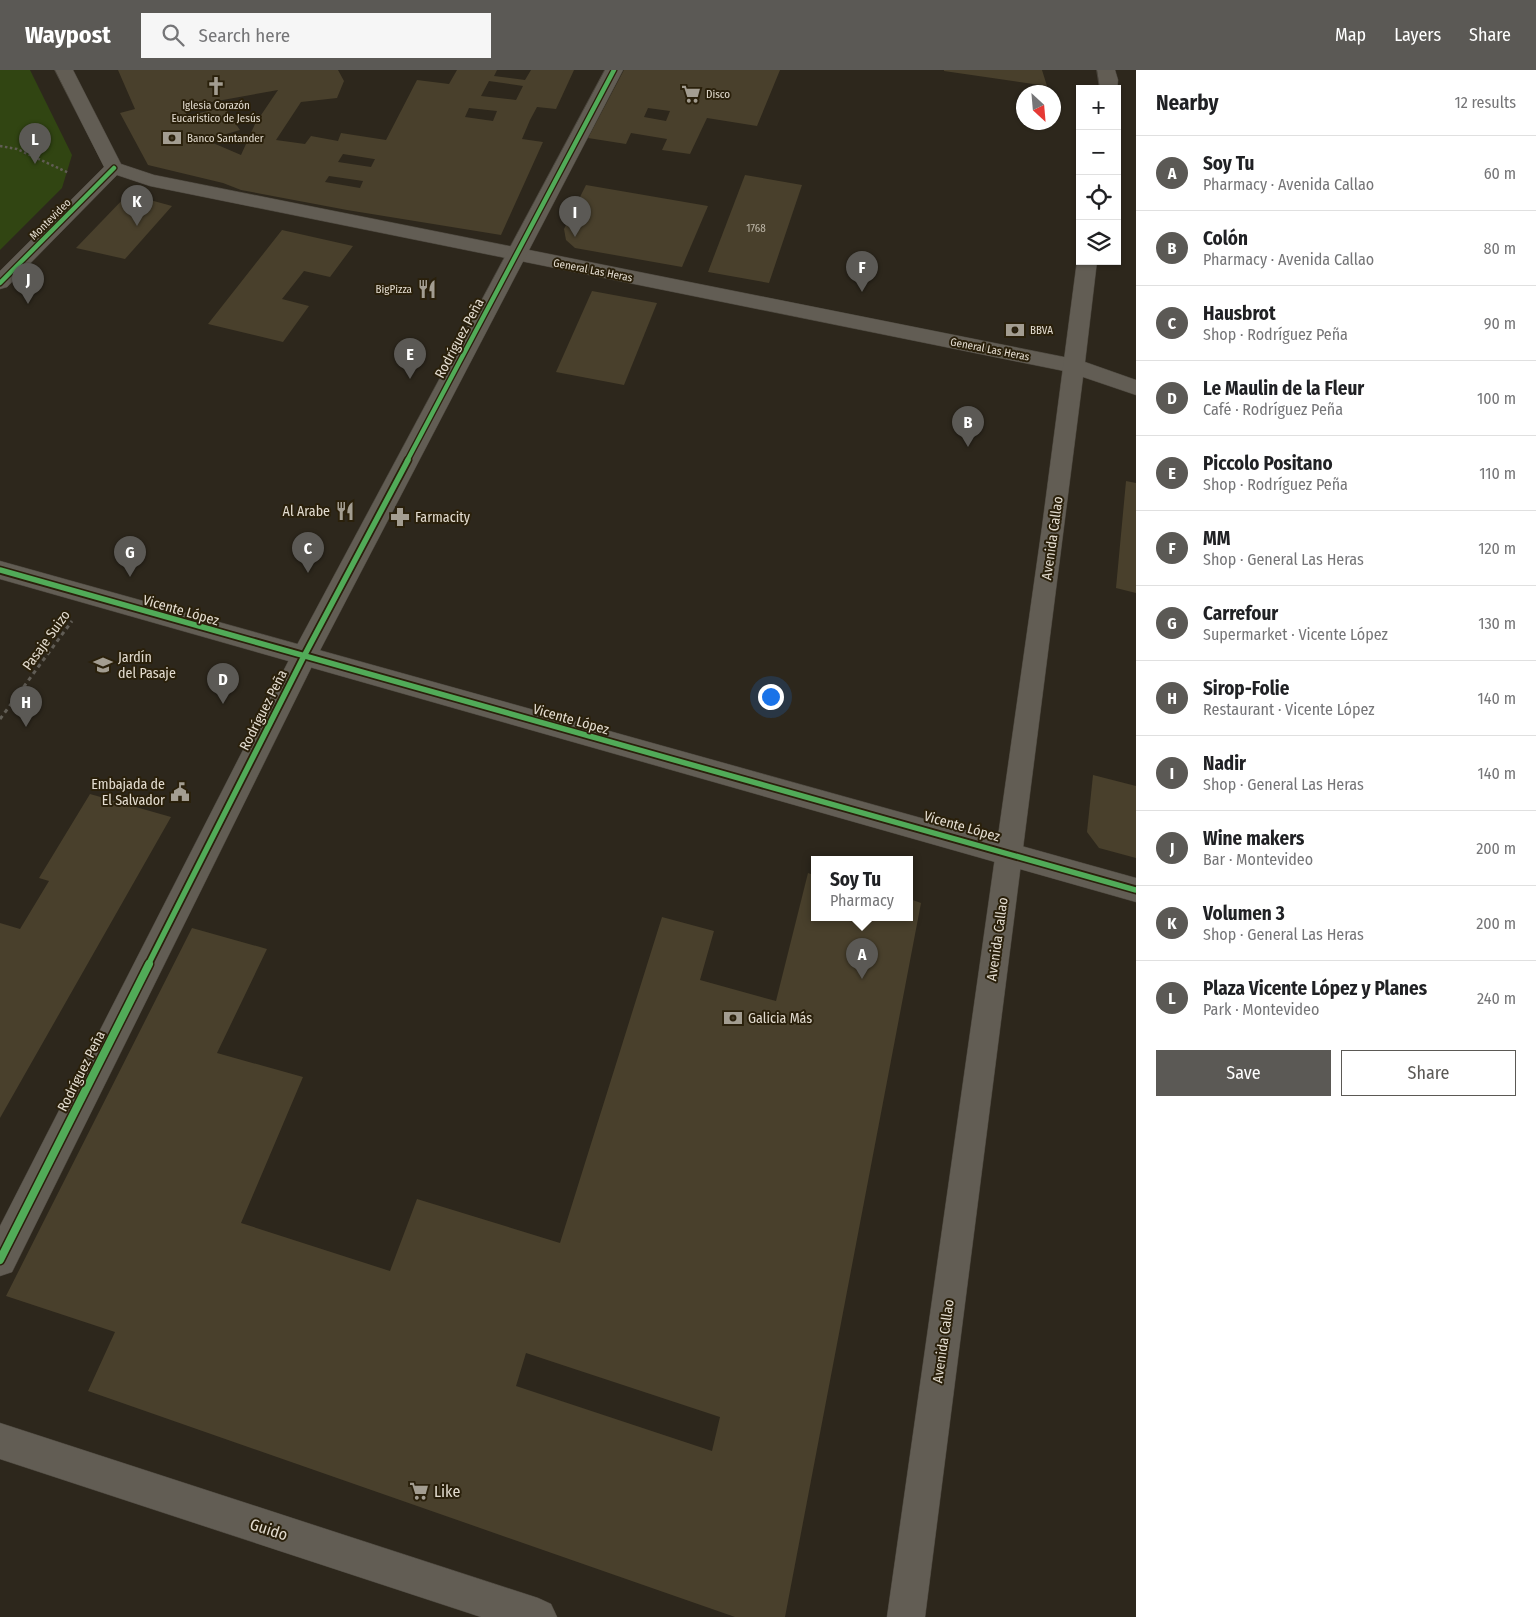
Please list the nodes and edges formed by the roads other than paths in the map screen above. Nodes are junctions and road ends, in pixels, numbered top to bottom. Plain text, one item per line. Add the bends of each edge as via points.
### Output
1 (64, 70) edge
2 (614, 70) edge
3 (1106, 70) edge
4 (1109, 85) edge
5 (114, 168) junction
6 (518, 255) junction
7 (1087, 265) edge
8 (0, 283) edge
9 (1074, 366) junction
10 (1136, 366) edge
11 (1136, 388) edge
12 (0, 570) edge
13 (303, 658) junction
14 (1008, 853) junction
15 (1136, 890) edge
16 (0, 1260) edge
17 (0, 1441) edge
18 (538, 1617) edge
19 (906, 1617) edge

1 - 5 street
2 - 6 street, Rodríguez Peña
3 - 4 street
5 - 6 street, General Las Heras via 150,180
5 - 8 street, Montevideo
6 - 9 street, General Las Heras
6 - 13 street, Rodríguez Peña
7 - 9 street, Avenida Callao
9 - 10 street
9 - 11 street
9 - 14 street, Avenida Callao
12 - 13 street, Vicente López
13 - 14 street, Vicente López
13 - 16 street, Rodríguez Peña
14 - 15 street, Vicente López
14 - 19 street, Avenida Callao
17 - 18 street, Guido

